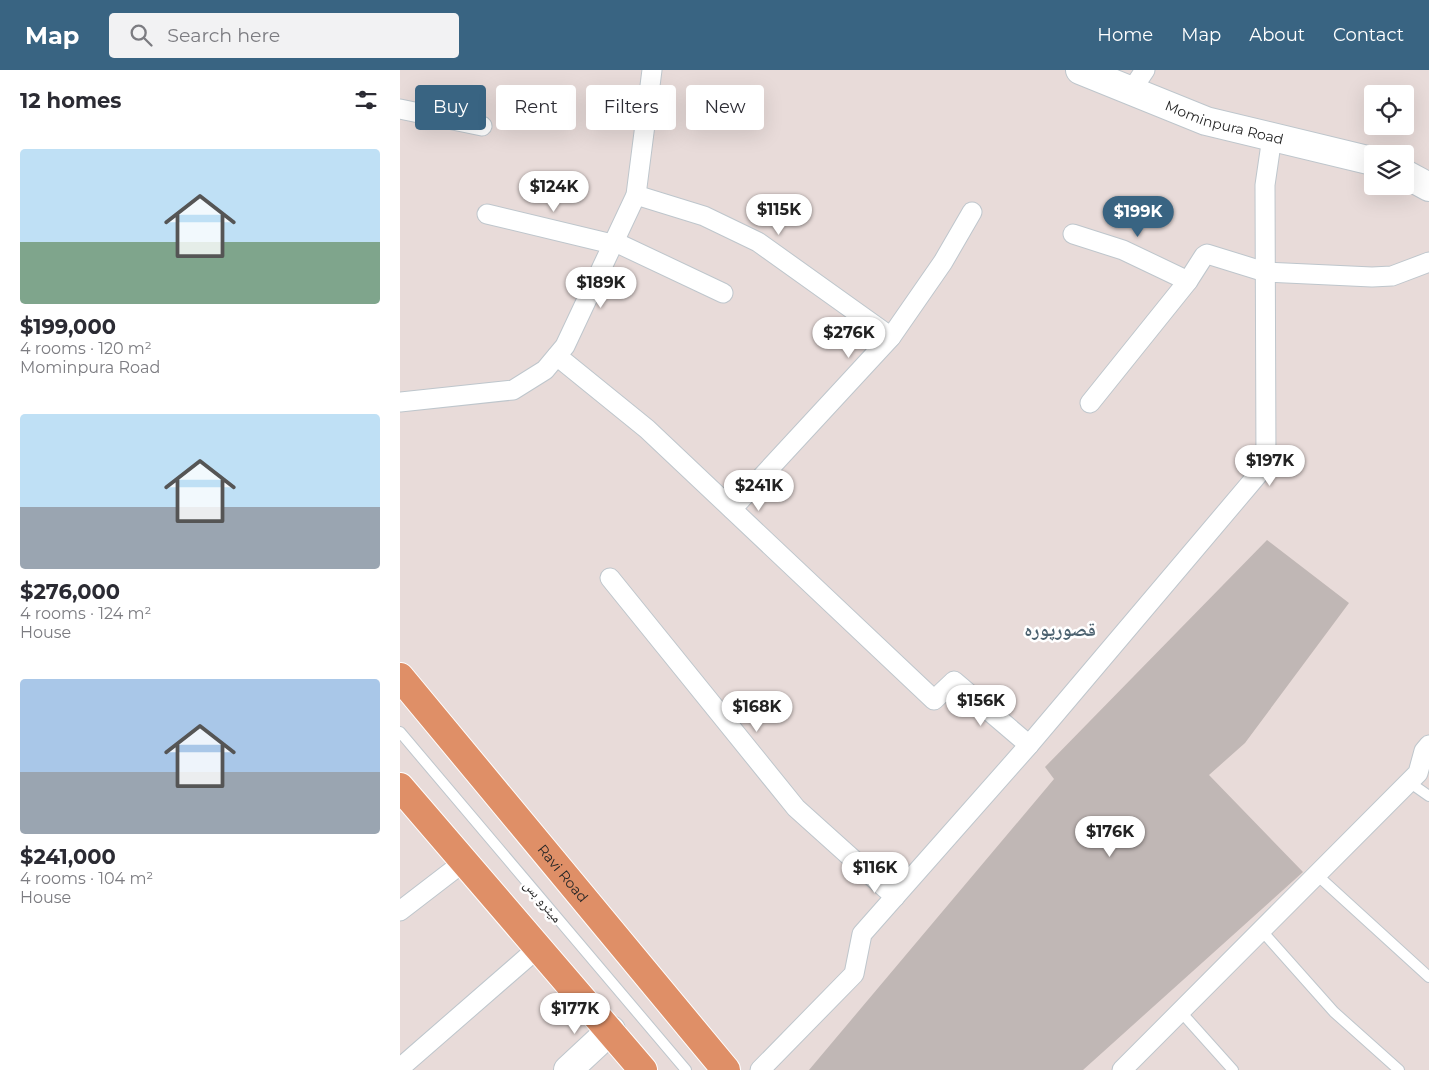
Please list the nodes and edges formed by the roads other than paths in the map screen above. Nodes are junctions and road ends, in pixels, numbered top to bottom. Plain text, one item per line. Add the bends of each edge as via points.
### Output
1 (652, 70) edge
2 (1080, 70) edge
3 (1138, 80) edge
4 (400, 109) edge
5 (415, 112) edge
6 (1272, 137) junction
7 (1364, 160) edge
8 (1414, 179) edge
9 (1429, 188) edge
10 (636, 194) junction
11 (972, 212) dead end
12 (487, 214) dead end
13 (1073, 234) dead end
14 (613, 242) junction
15 (1429, 262) edge
16 (1265, 272) junction
17 (1188, 280) junction
18 (723, 293) dead end
19 (891, 337) junction
20 (557, 356) junction
21 (400, 402) edge
22 (1090, 403) dead end
23 (732, 509) junction
24 (610, 578) dead end
25 (400, 677) edge
26 (400, 732) edge
27 (1028, 745) junction
28 (1429, 745) edge
29 (1409, 782) junction
30 (400, 786) edge
31 (1429, 796) edge
32 (464, 861) junction
33 (1317, 876) junction
34 (895, 897) junction
35 (400, 911) edge
36 (1262, 931) junction
37 (539, 947) junction
38 (1429, 977) edge
39 (1181, 1012) junction
40 (611, 1030) junction
41 (400, 1068) edge
42 (568, 1070) edge
43 (643, 1070) edge
44 (686, 1070) edge
45 (726, 1070) edge
46 (760, 1070) edge
47 (1122, 1070) edge
48 (1233, 1070) edge
49 (1399, 1070) edge

1 - 10 street
2 - 3 street, Mominpura Road
3 - 6 street, Mominpura Road via 1206,120
4 - 5 street
6 - 7 street, Mominpura Road
6 - 16 street via 1265,185
8 - 9 street
10 - 14 street
10 - 19 street via 704,216 758,242
11 - 19 street via 943,262
12 - 14 street
13 - 17 street via 1123,250
14 - 18 street
14 - 20 street via 565,346
15 - 16 street via 1392,276 1372,278
16 - 17 street via 1207,254
16 - 27 street via 1266,465
17 - 22 street
19 - 23 street
20 - 21 street via 545,370 513,390
20 - 23 street via 647,428
23 - 27 street via 934,700 954,681
24 - 34 street via 796,808
25 - 45 main road, Ravi Road
26 - 44 lane, میٹرو بس
27 - 34 street
28 - 29 street via 1418,773
29 - 31 lane
29 - 33 street
30 - 32 main road
32 - 35 street
32 - 37 main road
33 - 36 street
33 - 38 lane
34 - 46 street via 862,934 854,974
36 - 39 street
36 - 49 lane via 1334,1012
37 - 40 main road
37 - 41 street
39 - 47 street
39 - 48 lane
40 - 42 street
40 - 43 main road

